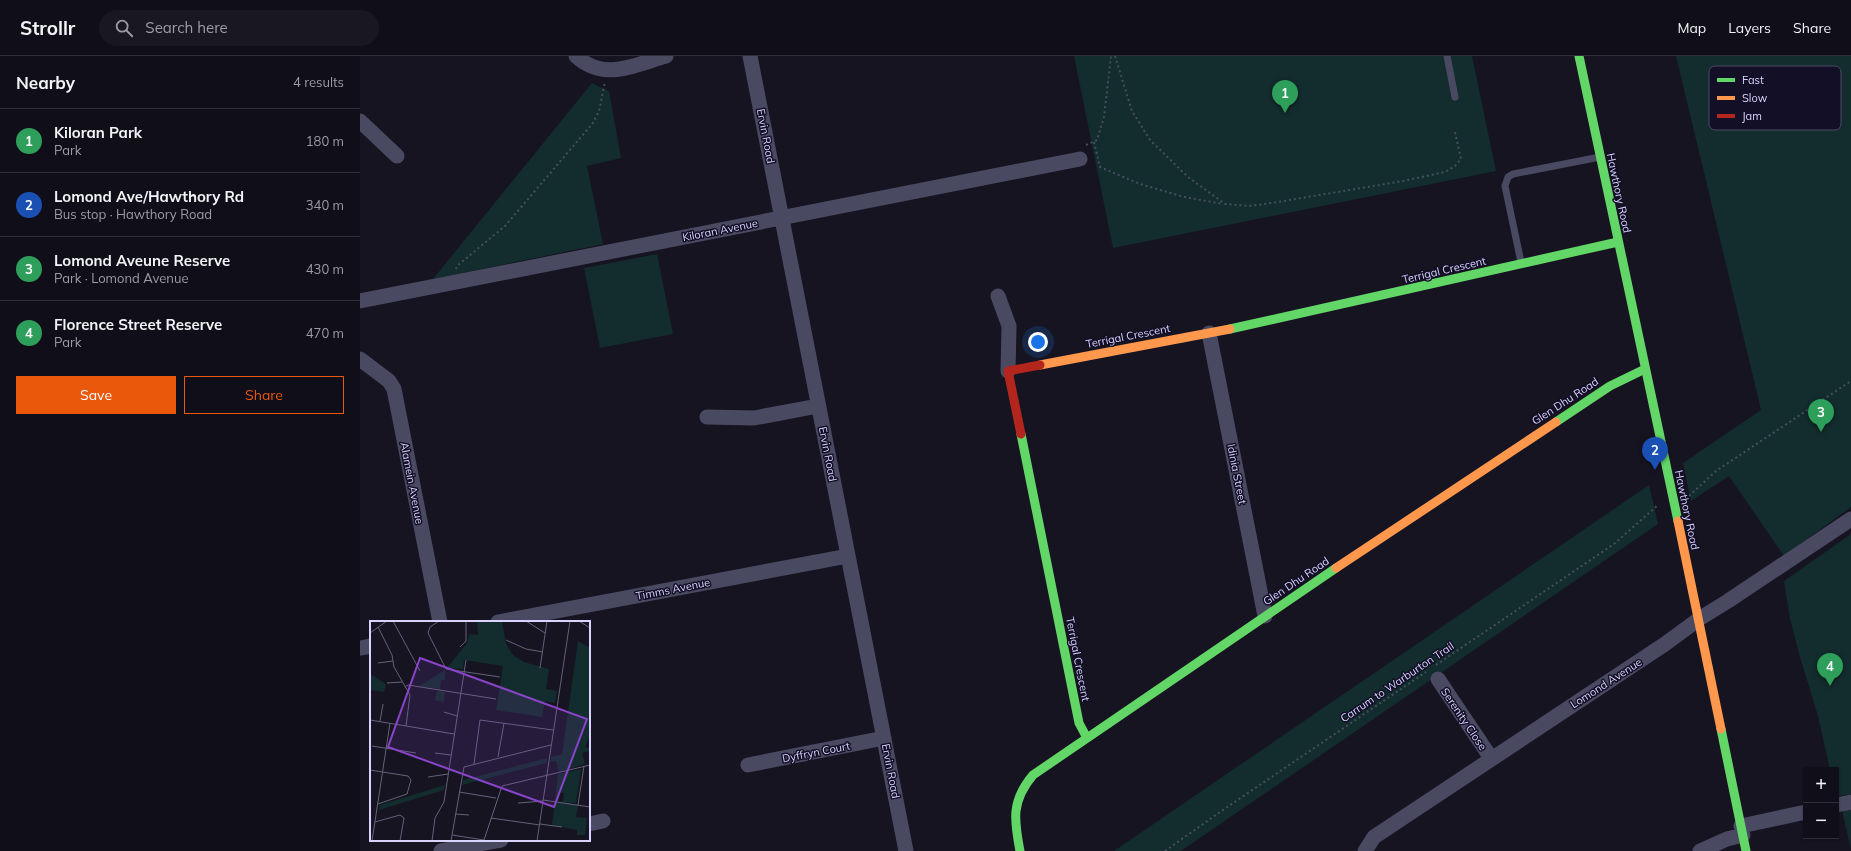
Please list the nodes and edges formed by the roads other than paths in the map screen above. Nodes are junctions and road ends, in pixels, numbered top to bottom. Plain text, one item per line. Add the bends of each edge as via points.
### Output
1 (576, 56) edge
2 (666, 56) edge
3 (750, 56) edge
4 (1447, 56) edge
5 (1579, 56) edge
6 (1455, 97) dead end
7 (360, 121) edge
8 (397, 156) dead end
9 (1600, 157) junction
10 (1080, 159) dead end
11 (782, 218) junction
12 (1618, 242) junction
13 (1522, 264) junction
14 (998, 296) dead end
15 (360, 301) edge
16 (1209, 333) junction
17 (360, 359) edge
18 (1645, 368) junction
19 (1008, 371) junction
20 (818, 406) junction
21 (707, 417) dead end
22 (1851, 519) edge
23 (848, 556) junction
24 (1265, 616) junction
25 (1699, 619) junction
26 (440, 621) edge
27 (503, 621) edge
28 (370, 646) edge
29 (360, 648) edge
30 (1438, 679) dead end
31 (884, 738) junction
32 (1087, 738) junction
33 (1491, 758) junction
34 (748, 765) dead end
35 (1851, 802) edge
36 (1839, 805) edge
37 (1803, 813) edge
38 (1742, 830) junction
39 (495, 841) edge
40 (441, 851) edge
41 (906, 851) edge
42 (1020, 851) edge
43 (1365, 851) edge
44 (1700, 851) edge
45 (1746, 851) edge

1 - 2 street via 600,70 608,71
3 - 11 street, Ervin Road
4 - 6 lane
5 - 9 street, Hawthory Road
7 - 8 street
9 - 12 street, Hawthory Road
9 - 13 lane via 1508,177 1505,186
10 - 11 street, Kiloran Avenue
11 - 15 street, Kiloran Avenue
11 - 20 street, Ervin Road
12 - 13 street, Terrigal Crescent
12 - 18 street, Hawthory Road
13 - 16 street, Terrigal Crescent
14 - 19 street via 1009,326
16 - 19 street, Terrigal Crescent
16 - 24 street, Idinia Street
17 - 26 street, Alamein Avenue via 389,381 394,389
18 - 24 street, Glen Dhu Road via 1610,386
18 - 25 street, Hawthory Road
19 - 32 street, Terrigal Crescent via 1079,723
20 - 21 street via 754,418
20 - 23 street, Ervin Road
22 - 25 street, Lomond Avenue
23 - 27 street, Timms Avenue
23 - 31 street, Ervin Road
24 - 32 street, Glen Dhu Road
25 - 33 street, Lomond Avenue
25 - 38 street, Hawthory Road
28 - 29 street
30 - 33 street, Serenity Close
31 - 34 street, Dyffryn Court
31 - 41 street, Ervin Road
32 - 42 street, Glen Dhu Road via 1033,775 1021,789 1014,811
33 - 43 street, Lomond Avenue via 1374,837
35 - 36 street
37 - 38 street
38 - 44 street
38 - 45 street, Hawthory Road
39 - 40 street

